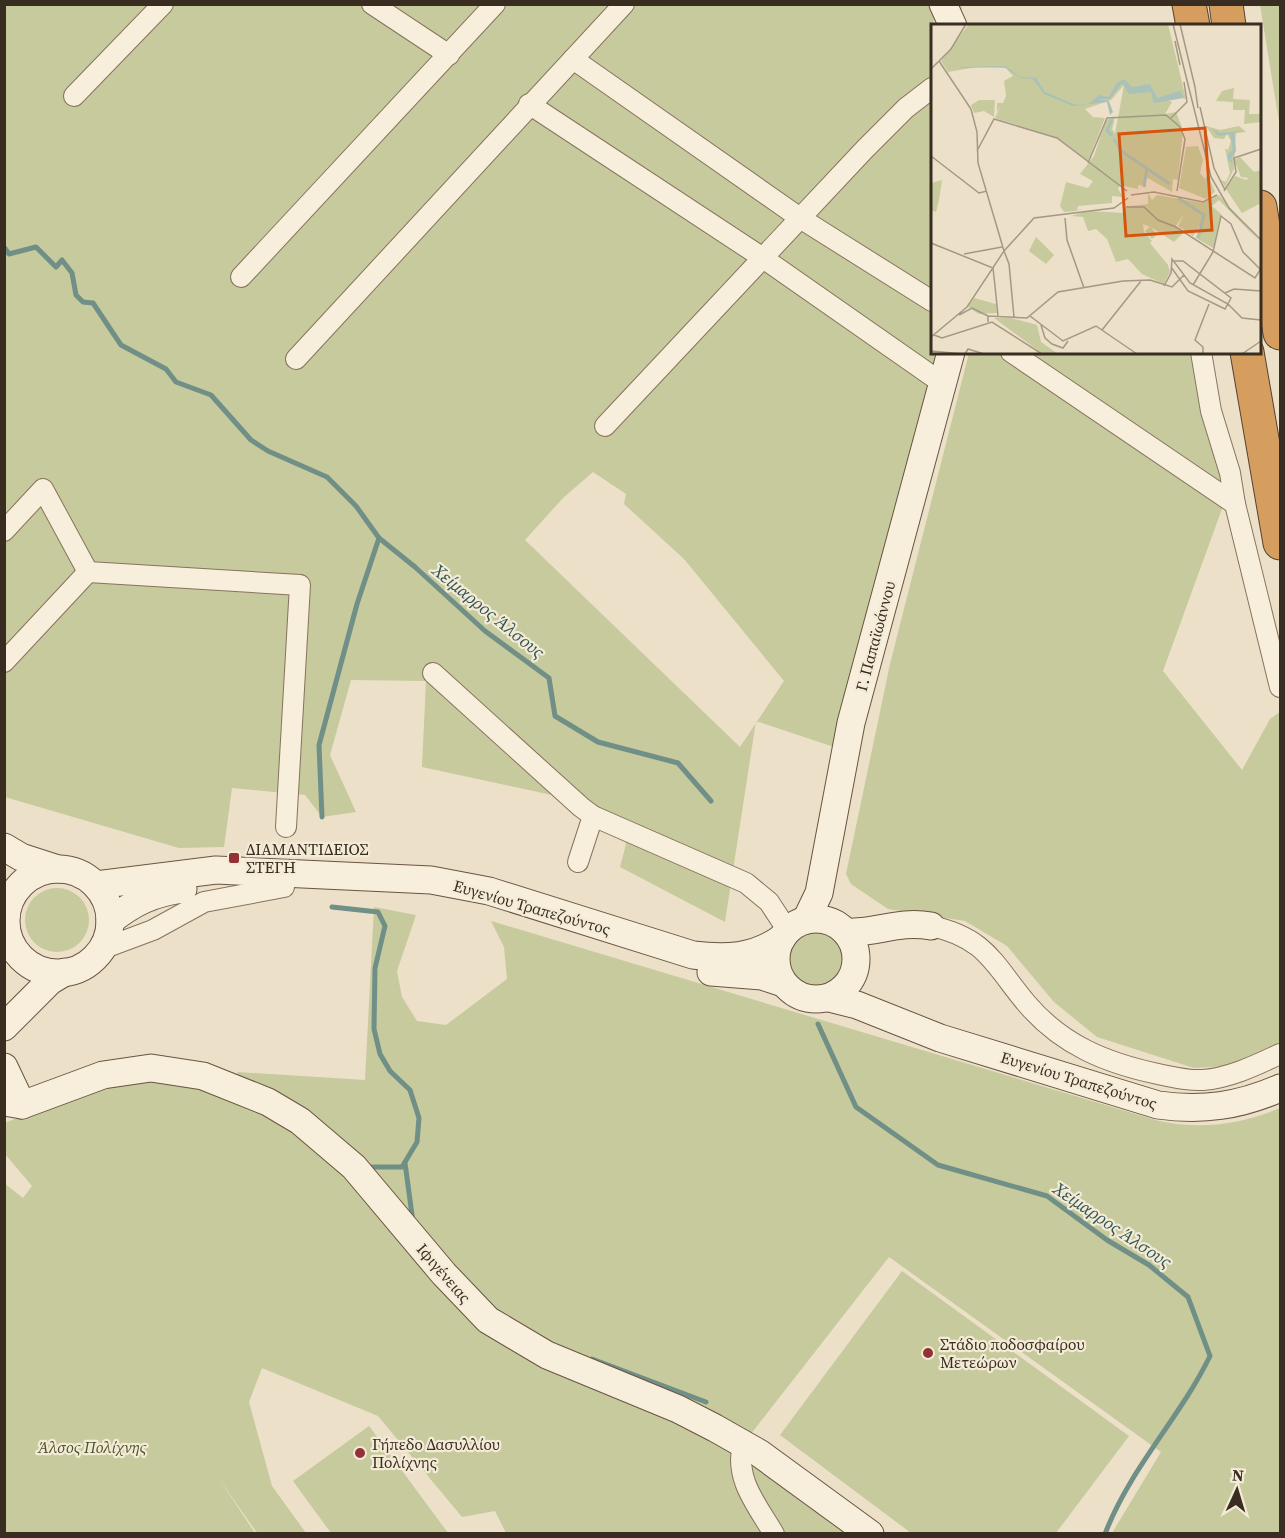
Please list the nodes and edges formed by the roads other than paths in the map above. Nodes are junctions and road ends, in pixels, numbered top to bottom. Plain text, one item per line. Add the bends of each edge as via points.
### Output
1 (163, 4) edge
2 (372, 4) edge
3 (624, 4) edge
4 (944, 4) edge
5 (1189, 4) edge
6 (1226, 4) edge
7 (490, 6) edge
8 (952, 24) edge
9 (1193, 24) edge
10 (1229, 24) edge
11 (449, 55) junction
12 (573, 59) junction
13 (931, 89) edge
14 (74, 96) dead end
15 (529, 104) junction
16 (1261, 213) edge
17 (800, 218) junction
18 (763, 258) junction
19 (241, 278) dead end
20 (931, 300) edge
21 (1281, 333) edge
22 (950, 354) edge
23 (1014, 354) edge
24 (1201, 354) edge
25 (1247, 354) edge
26 (296, 359) dead end
27 (942, 383) junction
28 (605, 426) dead end
29 (1235, 504) junction
30 (4, 531) edge
31 (1281, 543) edge
32 (88, 572) junction
33 (7, 654) edge
34 (433, 673) dead end
35 (865, 678) junction
36 (1281, 687) edge
37 (593, 816) junction
38 (286, 827) dead end
39 (4, 847) edge
40 (578, 861) dead end
41 (58, 868) junction
42 (96, 885) junction
43 (284, 886) junction
44 (6, 907) edge
45 (110, 921) junction
46 (931, 926) junction
47 (841, 928) junction
48 (792, 930) junction
49 (8, 936) junction
50 (102, 949) junction
51 (856, 966) junction
52 (4, 970) edge
53 (65, 972) junction
54 (783, 983) junction
55 (829, 998) junction
56 (4, 1027) edge
57 (915, 1029) junction
58 (1281, 1054) edge
59 (4, 1067) edge
60 (1281, 1088) edge
61 (13, 1103) edge
62 (743, 1444) junction
63 (774, 1533) edge
64 (870, 1533) edge

1 - 14 street
2 - 11 street
3 - 12 street
4 - 8 street
5 - 9 highway
6 - 10 highway
7 - 11 street
11 - 19 street
12 - 15 street
12 - 17 street
13 - 17 street via 906,108
15 - 18 street
15 - 26 street
16 - 21 highway
17 - 18 street
17 - 20 street
18 - 27 street
18 - 28 street
22 - 27 street, Γ. Παπαϊωάννου
23 - 29 street
24 - 29 street via 1210,411 1230,472
25 - 31 highway
27 - 35 street, Γ. Παπαϊωάννου
29 - 36 street
30 - 32 street via 43,489
32 - 33 street
32 - 38 street via 300,585
34 - 37 street
35 - 47 street via 855,787 837,887
35 - 48 street, Γ. Παπαϊωάννου via 851,723 819,893
37 - 40 street
37 - 48 street via 746,883 769,902
39 - 41 street via 21,857
41 - 42 street via 85,876
41 - 44 street via 26,880
42 - 45 street via 109,908
42 - 48 street, Ευγενίου Τραπεζούντος via 216,870 401,878 472,887 693,955 713,957 747,956 762,951
43 - 45 street, Ευγενίου Τραπεζούντος via 223,885 167,891 137,901
43 - 50 street via 204,902 153,930
43 - 54 street, Ευγενίου Τραπεζούντος via 458,898 698,970 762,976
44 - 49 street
45 - 50 street
46 - 47 street via 906,923 868,931
46 - 51 street via 882,940
46 - 58 street via 955,933 979,947 995,960 1048,1024 1068,1041 1107,1060 1179,1079 1203,1080 1244,1070
47 - 48 street via 816,919
47 - 51 street, Ευγενίου Τραπεζούντος via 854,945
48 - 54 street via 776,961
49 - 52 street
49 - 53 street via 24,960 43,970
50 - 53 street via 92,960
51 - 55 street via 845,987
51 - 57 street, Ευγενίου Τραπεζούντος via 871,997
53 - 56 street via 50,981
54 - 55 street, Ευγενίου Τραπεζούντος via 799,996
55 - 57 street, Ευγενίου Τραπεζούντος
57 - 60 street, Ευγενίου Τραπεζούντος via 1158,1106 1222,1107
59 - 61 street, Ιφιγένειας
61 - 62 street, Ιφιγένειας via 96,1076 141,1068 192,1073 253,1095 300,1121 354,1167 488,1320 547,1355 678,1409
62 - 63 street via 742,1480
62 - 64 street, Ιφιγένειας

